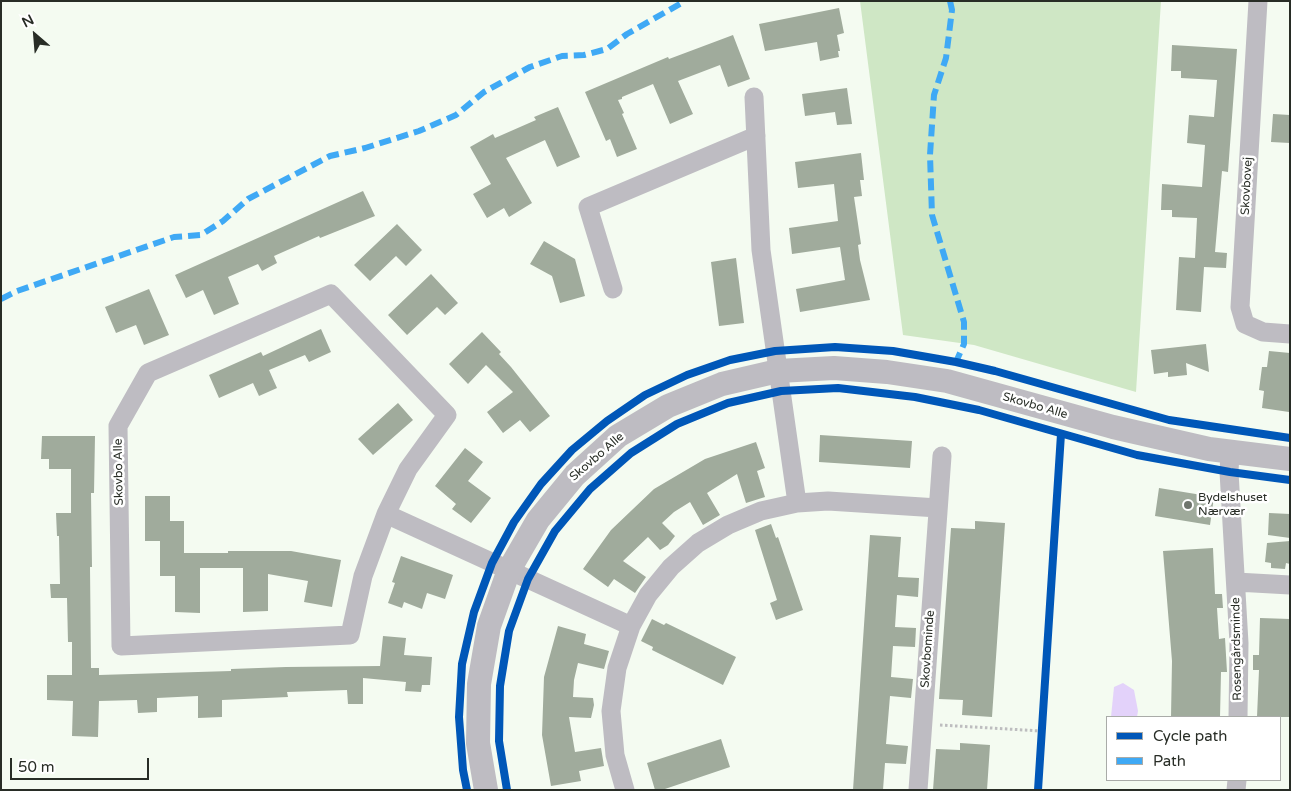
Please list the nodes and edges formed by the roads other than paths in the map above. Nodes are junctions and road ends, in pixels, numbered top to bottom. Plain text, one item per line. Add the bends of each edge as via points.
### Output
1 (1258, 1) edge
2 (754, 97) dead end
3 (756, 136) junction
4 (613, 289) dead end
5 (1290, 334) edge
6 (778, 371) junction
7 (1230, 452) junction
8 (942, 456) dead end
9 (1290, 459) edge
10 (796, 503) junction
11 (938, 508) junction
12 (386, 514) junction
13 (509, 570) junction
14 (1236, 582) junction
15 (1290, 586) edge
16 (631, 626) junction
17 (1238, 716) edge
18 (486, 790) edge
19 (625, 790) edge
20 (918, 790) edge

1 - 5 street, Skovbovej via 1240,307 1245,324 1263,332
2 - 3 street
3 - 4 street via 588,207
3 - 6 street via 761,250
6 - 7 street, Skovbo Alle via 834,368 947,381 1113,427
6 - 10 street
6 - 13 street, Skovbo Alle via 722,384 668,406 618,436 575,475 538,520
7 - 9 street, Skovbo Alle
7 - 14 street, Rosengårdsminde via 1228,472
8 - 11 street, Skovbominde
10 - 11 street via 828,501
10 - 16 street via 762,511 728,525 698,544 671,567 648,595
11 - 20 street, Skovbominde
12 - 12 street, Skovbo Alle via 408,469 447,415 331,294 148,373 118,426 121,646 350,635 363,576
12 - 13 street
13 - 16 street
13 - 18 street, Skovbo Alle via 489,626 479,684 478,742
14 - 15 street, Rosengårdsminde
14 - 17 street, Rosengårdsminde
16 - 19 street via 617,668 611,711 615,755

